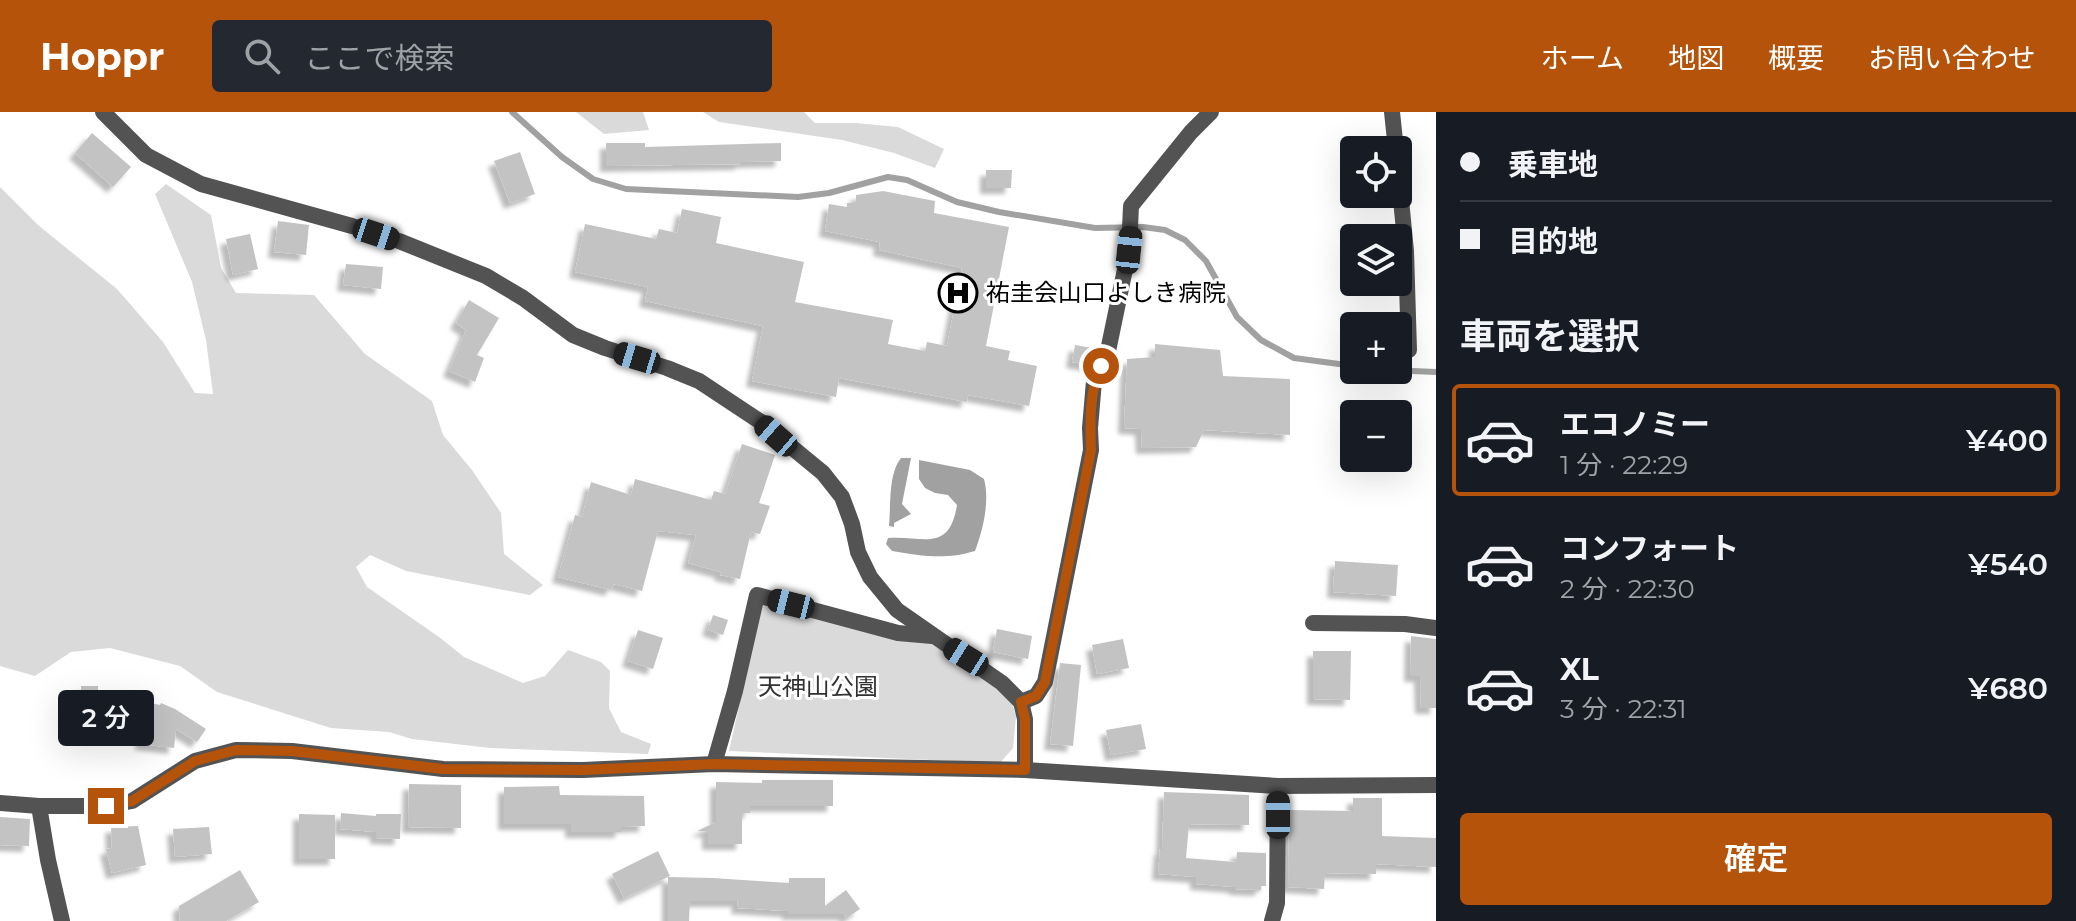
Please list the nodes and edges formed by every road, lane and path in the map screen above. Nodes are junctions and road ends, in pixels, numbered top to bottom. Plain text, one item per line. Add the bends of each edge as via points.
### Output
1 (103, 112) edge
2 (1211, 112) edge
3 (1392, 112) edge
4 (1395, 136) edge
5 (1402, 208) edge
6 (1408, 312) edge
7 (1313, 623) dead end
8 (1436, 628) edge
9 (933, 636) junction
10 (1021, 702) junction
11 (714, 764) junction
12 (1025, 770) junction
13 (1436, 785) edge
14 (1278, 786) junction
15 (0, 803) edge
16 (39, 806) junction
17 (62, 921) edge
18 (1272, 921) edge

1 - 9 street via 146,155 201,184 352,226 445,259 486,276 573,335 699,381 761,422 823,473 842,497 870,577 897,610
2 - 10 street via 1131,206 1108,351 1094,381 1091,450 1045,682 1036,696
3 - 4 street
5 - 6 street
7 - 8 street
9 - 10 street
9 - 11 street via 898,633 757,595
10 - 12 street
11 - 12 street
11 - 16 street via 443,769 292,751 236,750 195,761 132,801
12 - 14 street
13 - 14 street
14 - 18 street via 1277,903
15 - 16 street
16 - 17 street

